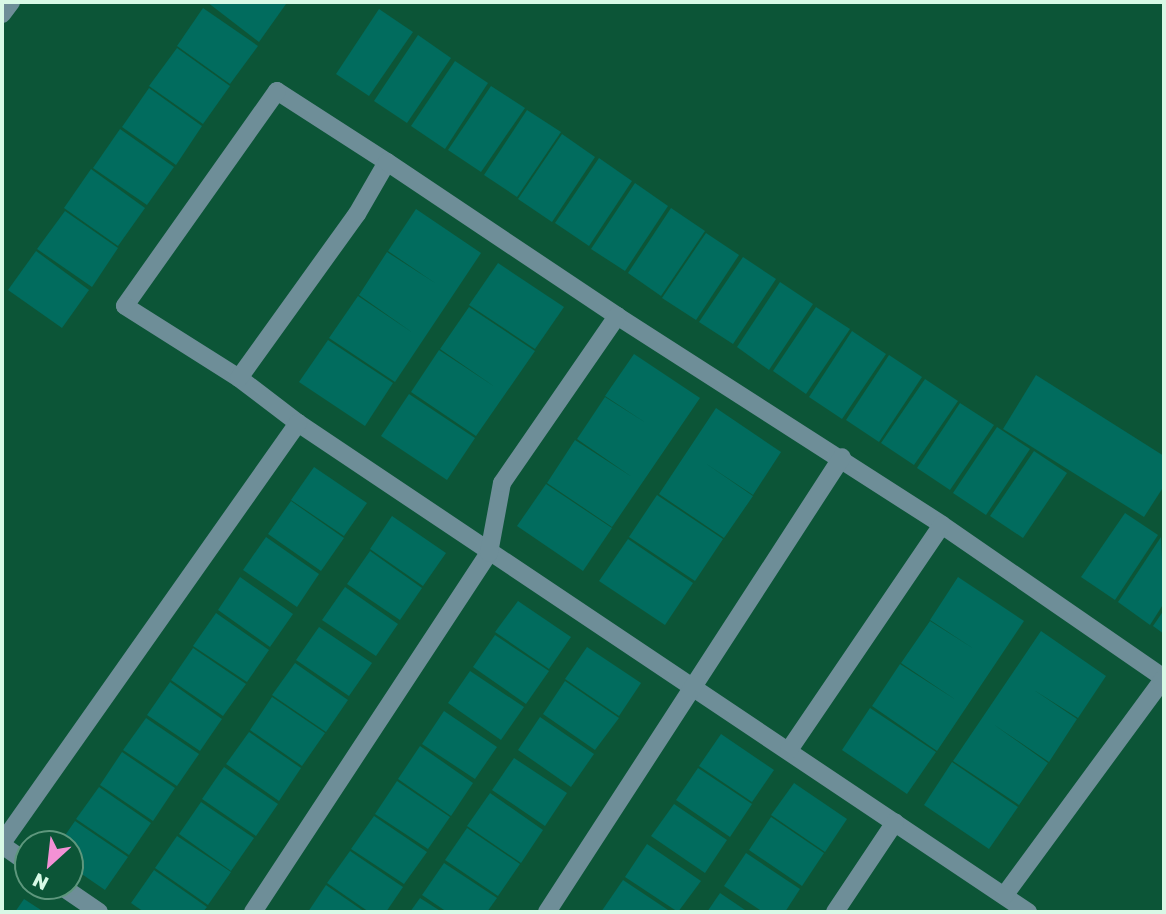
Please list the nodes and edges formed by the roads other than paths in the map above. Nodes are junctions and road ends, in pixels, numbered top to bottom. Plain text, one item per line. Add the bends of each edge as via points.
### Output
1 (11, 2) edge
2 (2, 14) edge
3 (387, 162) junction
4 (617, 316) junction
5 (239, 378) junction
6 (298, 423) junction
7 (842, 457) junction
8 (942, 524) junction
9 (489, 553) junction
10 (696, 686) junction
11 (789, 750) junction
12 (895, 822) junction
13 (2, 844) edge
14 (1004, 896) junction
15 (81, 900) edge
16 (99, 912) edge
17 (253, 912) edge
18 (547, 912) edge
19 (835, 912) edge
20 (1028, 912) edge

1 - 2 street
3 - 4 street
3 - 5 street via 357,214
3 - 5 street via 276,91 125,306
4 - 7 street
4 - 9 street via 502,483
5 - 6 street
6 - 9 street
6 - 13 street
7 - 8 street
7 - 10 street
8 - 11 street
8 - 14 street via 1164,678
9 - 10 street
9 - 17 street
10 - 11 street
10 - 18 street
11 - 12 street
12 - 14 street
12 - 19 street
14 - 20 street
15 - 16 street

